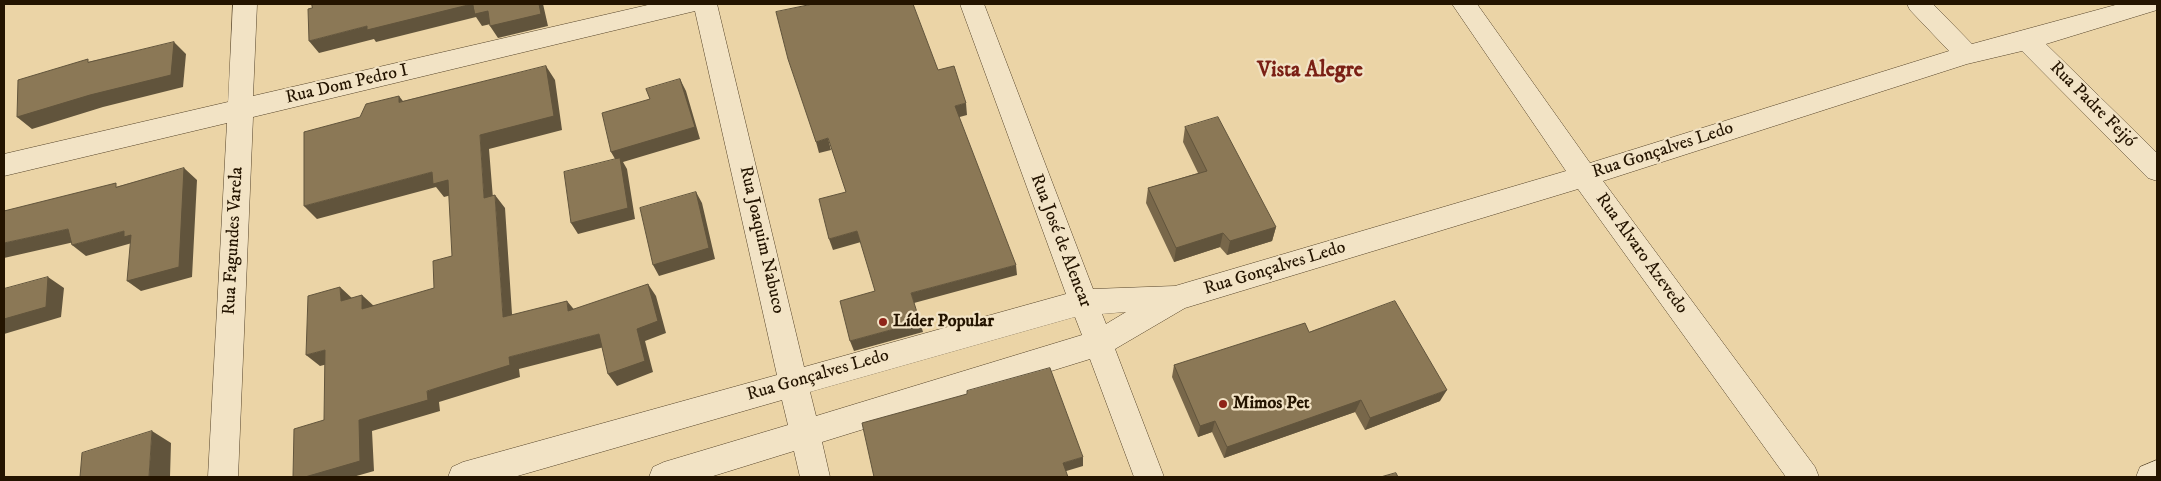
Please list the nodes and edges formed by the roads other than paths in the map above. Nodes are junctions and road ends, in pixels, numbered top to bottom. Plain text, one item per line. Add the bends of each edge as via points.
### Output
1 (245, 4) edge
2 (689, 4) edge
3 (705, 4) edge
4 (972, 4) edge
5 (1464, 4) edge
6 (1919, 4) edge
7 (2149, 4) edge
8 (2027, 40) junction
9 (1967, 55) junction
10 (241, 110) junction
11 (4, 164) edge
12 (2157, 170) edge
13 (1584, 176) junction
14 (1177, 298) junction
15 (1083, 302) junction
16 (1099, 343) junction
17 (794, 383) junction
18 (806, 433) junction
19 (523, 469) edge
20 (2157, 475) edge
21 (223, 477) edge
22 (463, 477) edge
23 (664, 477) edge
24 (815, 477) edge
25 (1149, 477) edge
26 (1804, 477) edge
27 (2151, 477) edge

1 - 10 street, Rua Fagundes Varela
2 - 10 street, Rua Dom Pedro I
3 - 17 street, Rua Joaquim Nabuco
4 - 15 street, Rua José de Alencar
5 - 13 street, Rua Alvaro Azevedo
6 - 9 street
7 - 8 street, Rua Gonçalves Ledo
8 - 9 street, Rua Gonçalves Ledo
8 - 12 street, Rua Padre Feijó
9 - 13 street, Rua Gonçalves Ledo
10 - 11 street, Rua Dom Pedro I
10 - 21 street, Rua Fagundes Varela
13 - 14 street, Rua Gonçalves Ledo
13 - 26 street, Rua Alvaro Azevedo
14 - 15 street, Rua Gonçalves Ledo
14 - 16 street, Rua Gonçalves Ledo
15 - 16 street, Rua José de Alencar
15 - 17 street, Rua Gonçalves Ledo
16 - 18 street, Rua Gonçalves Ledo
16 - 25 street, Rua José de Alencar
17 - 18 street, Rua Joaquim Nabuco
17 - 19 street, Rua Gonçalves Ledo
18 - 23 street, Rua Gonçalves Ledo
18 - 24 street, Rua Joaquim Nabuco
19 - 22 street, Rua Gonçalves Ledo
20 - 27 street

